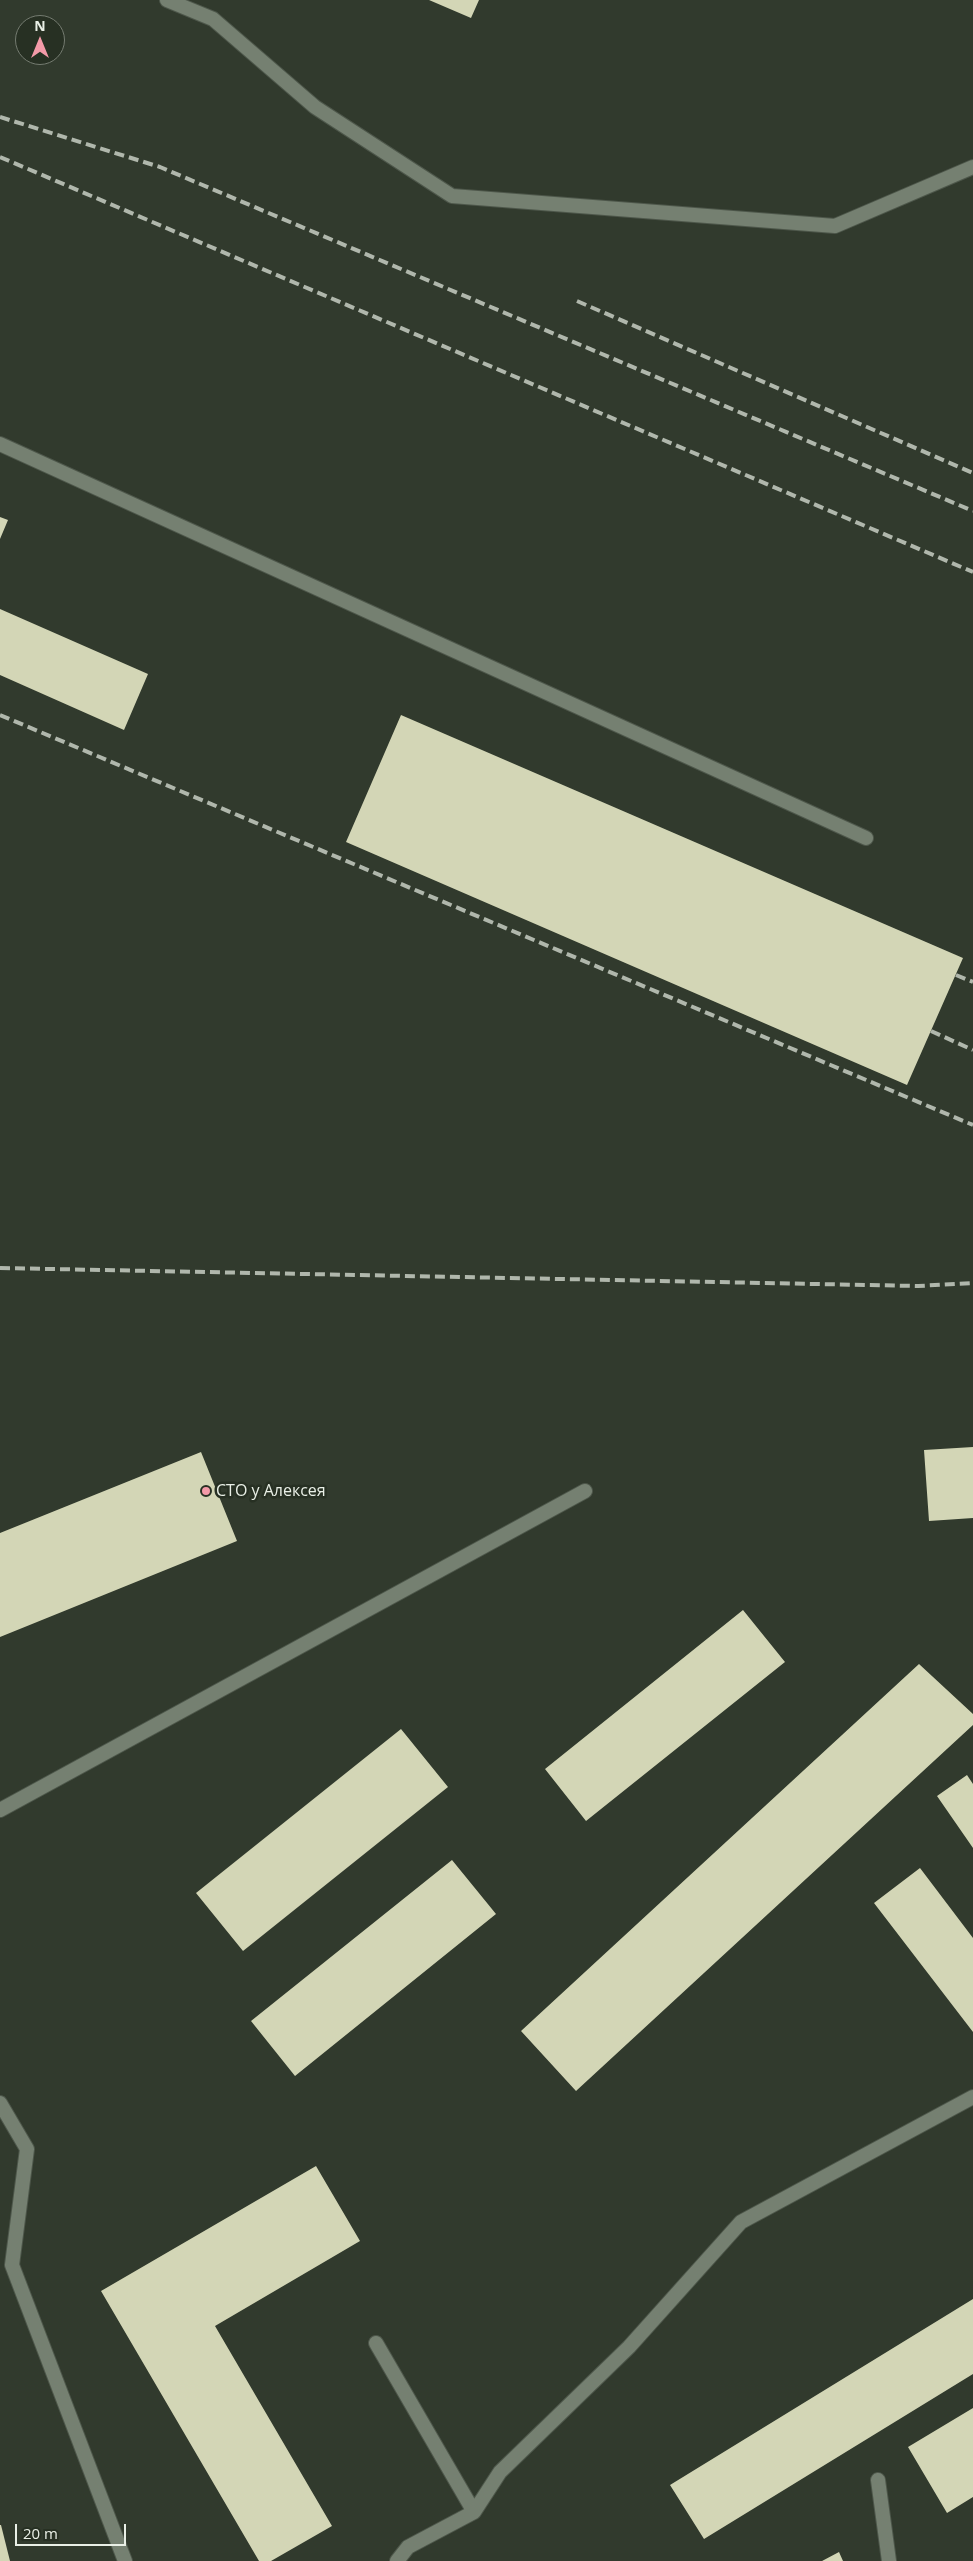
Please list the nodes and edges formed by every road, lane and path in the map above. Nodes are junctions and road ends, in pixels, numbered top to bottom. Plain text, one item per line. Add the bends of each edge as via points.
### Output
1 (167, 0) edge
2 (973, 167) edge
3 (0, 444) edge
4 (866, 838) dead end
5 (585, 1491) dead end
6 (0, 1810) edge
7 (973, 2097) edge
8 (0, 2103) edge
9 (376, 2344) dead end
10 (878, 2480) dead end
11 (474, 2512) junction
12 (125, 2561) edge
13 (397, 2561) edge
14 (889, 2561) edge

1 - 2 lane via 213,19 315,107 452,196 835,226
3 - 4 lane
5 - 6 lane
7 - 11 lane via 741,2222 629,2347 500,2472
8 - 12 lane via 27,2149 12,2264
9 - 11 lane
10 - 14 lane
11 - 13 lane via 408,2547

